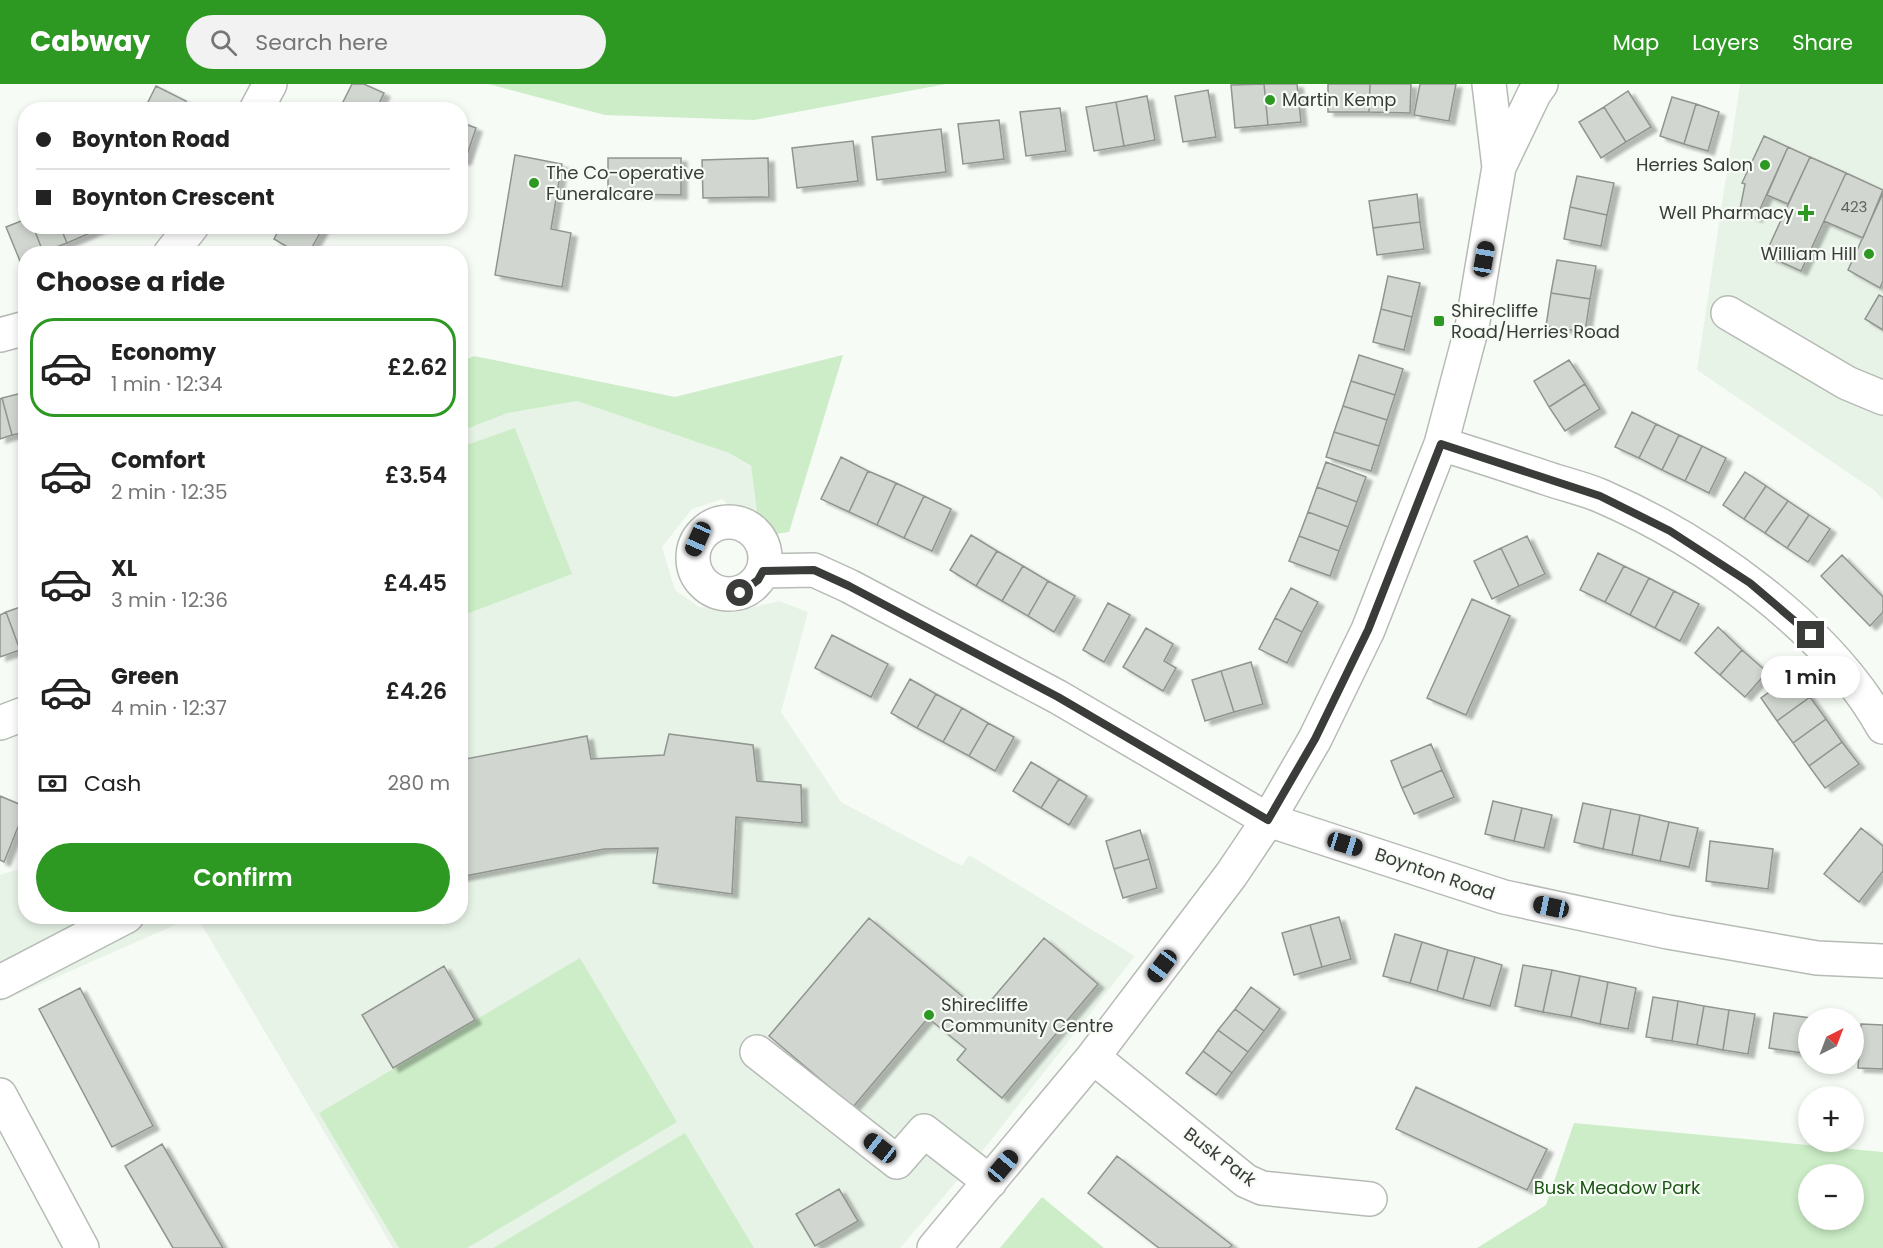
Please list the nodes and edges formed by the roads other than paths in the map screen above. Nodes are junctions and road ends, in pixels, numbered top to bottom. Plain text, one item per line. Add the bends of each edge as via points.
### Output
1 (270, 84) edge
2 (1489, 84) edge
3 (1540, 84) edge
4 (260, 102) edge
5 (1499, 167) junction
6 (186, 234) edge
7 (176, 246) edge
8 (1728, 314) dead end
9 (18, 330) edge
10 (0, 334) edge
11 (1883, 398) edge
12 (1441, 444) junction
13 (763, 571) dead end
14 (18, 716) edge
15 (0, 723) edge
16 (1883, 727) edge
17 (1268, 820) junction
18 (112, 924) edge
19 (1883, 961) edge
20 (0, 982) edge
21 (757, 1052) dead end
22 (1093, 1057) junction
23 (4, 1113) edge
24 (990, 1182) junction
25 (1370, 1199) dead end
26 (82, 1248) edge
27 (934, 1248) edge

1 - 4 street
2 - 5 street
3 - 5 street
5 - 12 street via 1472,327
6 - 7 street
8 - 11 street via 1847,382
9 - 10 street
12 - 16 street via 1600,496 1670,531 1750,583 1811,635 1869,701
12 - 17 street via 1368,630 1315,739
13 - 17 street, Boynton Road via 814,570 849,586 1058,697
14 - 15 street
17 - 19 street, Boynton Road via 1504,897 1668,932 1818,958
17 - 22 street
18 - 20 street
21 - 24 street via 897,1162 924,1131
22 - 24 street
22 - 25 street, Busk Park via 1246,1180 1262,1188
23 - 26 street
24 - 27 street

